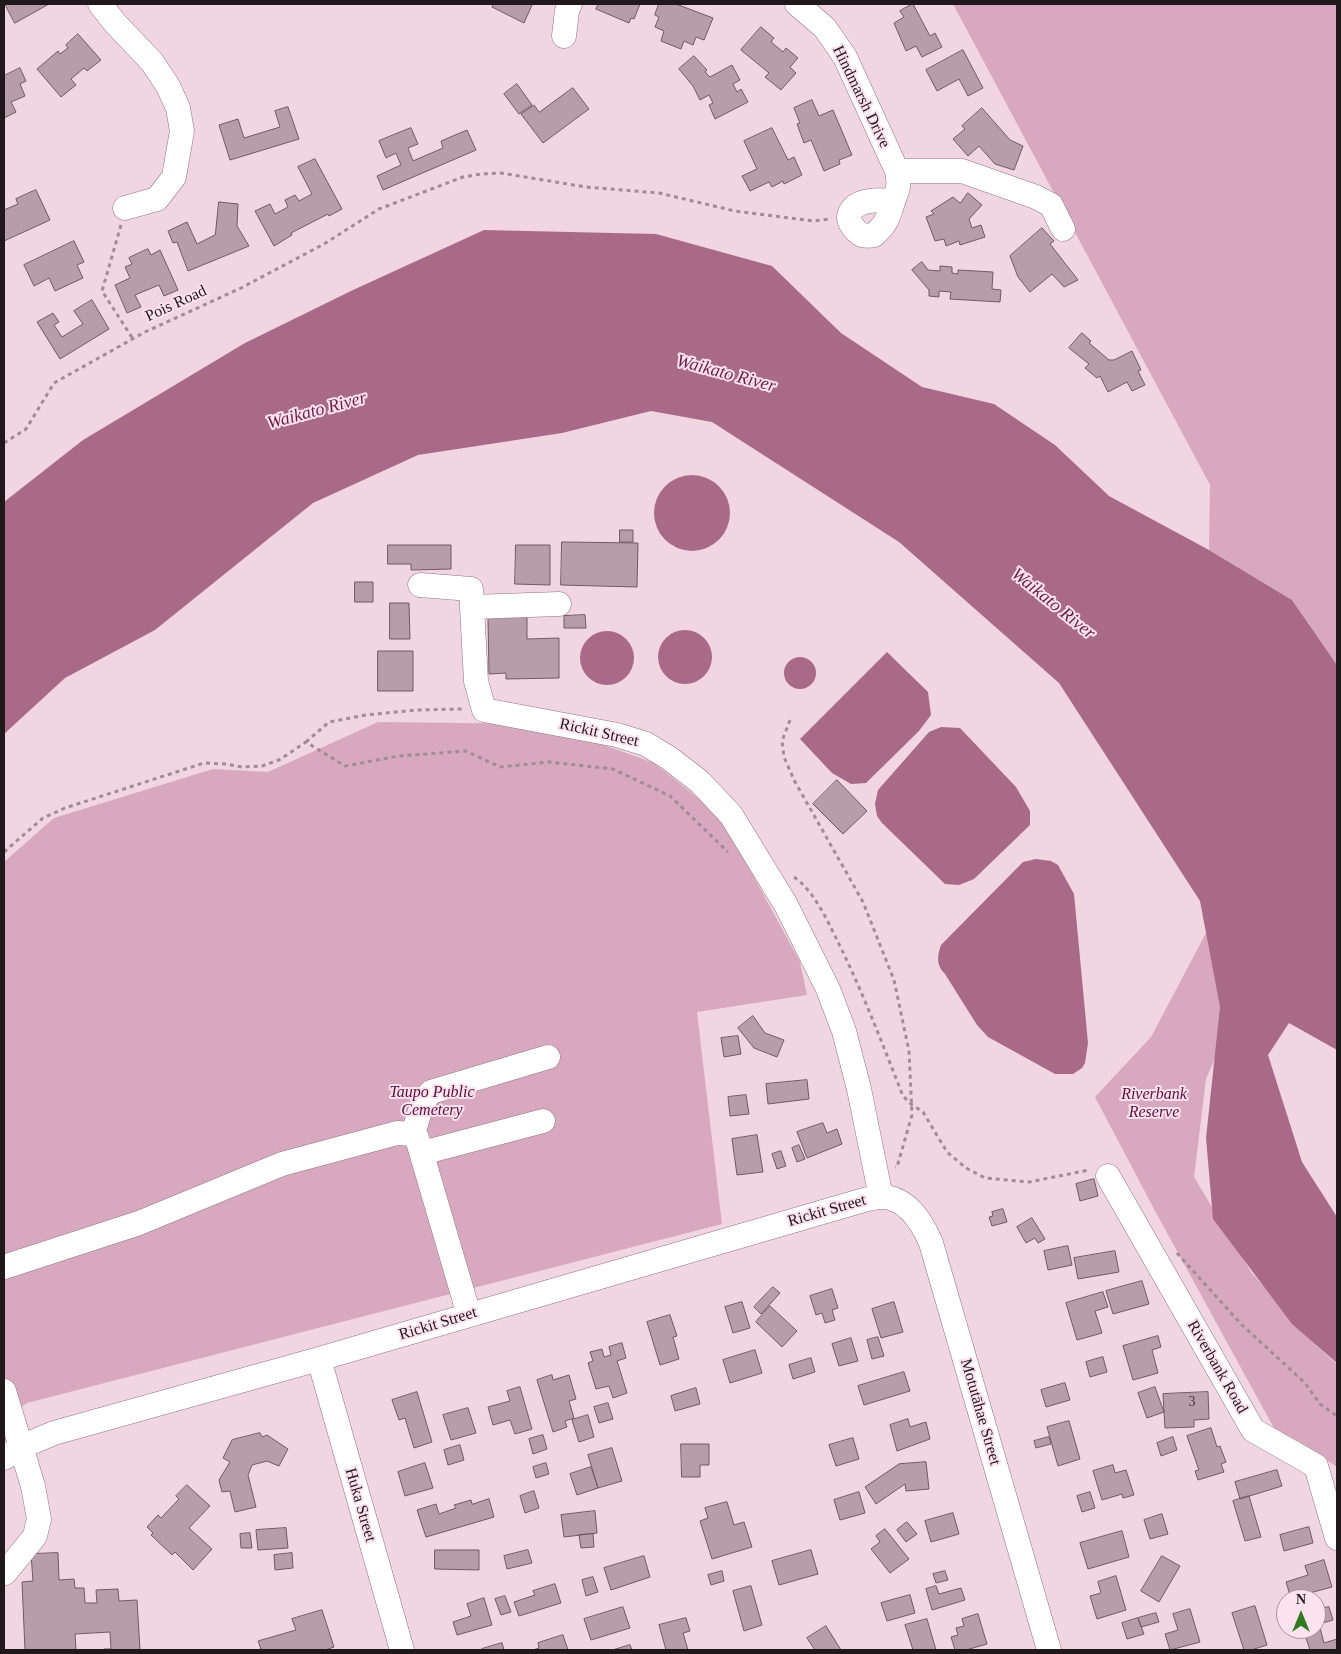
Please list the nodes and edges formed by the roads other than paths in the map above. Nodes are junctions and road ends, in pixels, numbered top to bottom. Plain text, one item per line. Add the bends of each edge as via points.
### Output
1 (100, 4) edge
2 (570, 4) edge
3 (797, 4) edge
4 (564, 36) dead end
5 (897, 171) junction
6 (893, 202) junction
7 (125, 208) road end
8 (1063, 229) dead end
9 (420, 586) dead end
10 (559, 604) dead end
11 (472, 607) junction
12 (548, 1057) dead end
13 (543, 1122) dead end
14 (417, 1143) junction
15 (1108, 1176) road end
16 (879, 1186) junction
17 (4, 1267) edge
18 (469, 1315) junction
19 (319, 1359) junction
20 (4, 1391) edge
21 (12, 1453) edge
22 (1337, 1538) edge
23 (5, 1573) edge
24 (402, 1650) edge
25 (1049, 1650) edge

1 - 7 street via 152,62 168,86 178,108 182,131 174,177 157,199
2 - 4 street
3 - 5 street, Hindmarsh Drive via 825,28 845,57
5 - 6 street, Hindmarsh Drive via 900,185
5 - 8 street via 962,171 1051,205
6 - 6 street, Hindmarsh Drive via 860,204 849,216 851,223 862,234 874,235 888,219
9 - 11 street via 471,589
10 - 11 street
11 - 16 street, Rickit Street via 476,681 484,710 617,735 646,744 700,782 731,815 786,905 828,988 859,1089
12 - 14 street via 431,1092 423,1101
13 - 14 street
14 - 17 street via 397,1132 282,1164 139,1224
14 - 18 street
15 - 22 street, Riverbank Road via 1253,1430 1316,1466
16 - 18 street, Rickit Street via 848,1204
16 - 25 street, Motutāhae Street via 912,1210 931,1242
18 - 19 street, Rickit Street
19 - 21 street, Rickit Street via 54,1433
19 - 24 street, Huka Street
20 - 21 street
21 - 23 street via 32,1486 39,1519 35,1536

